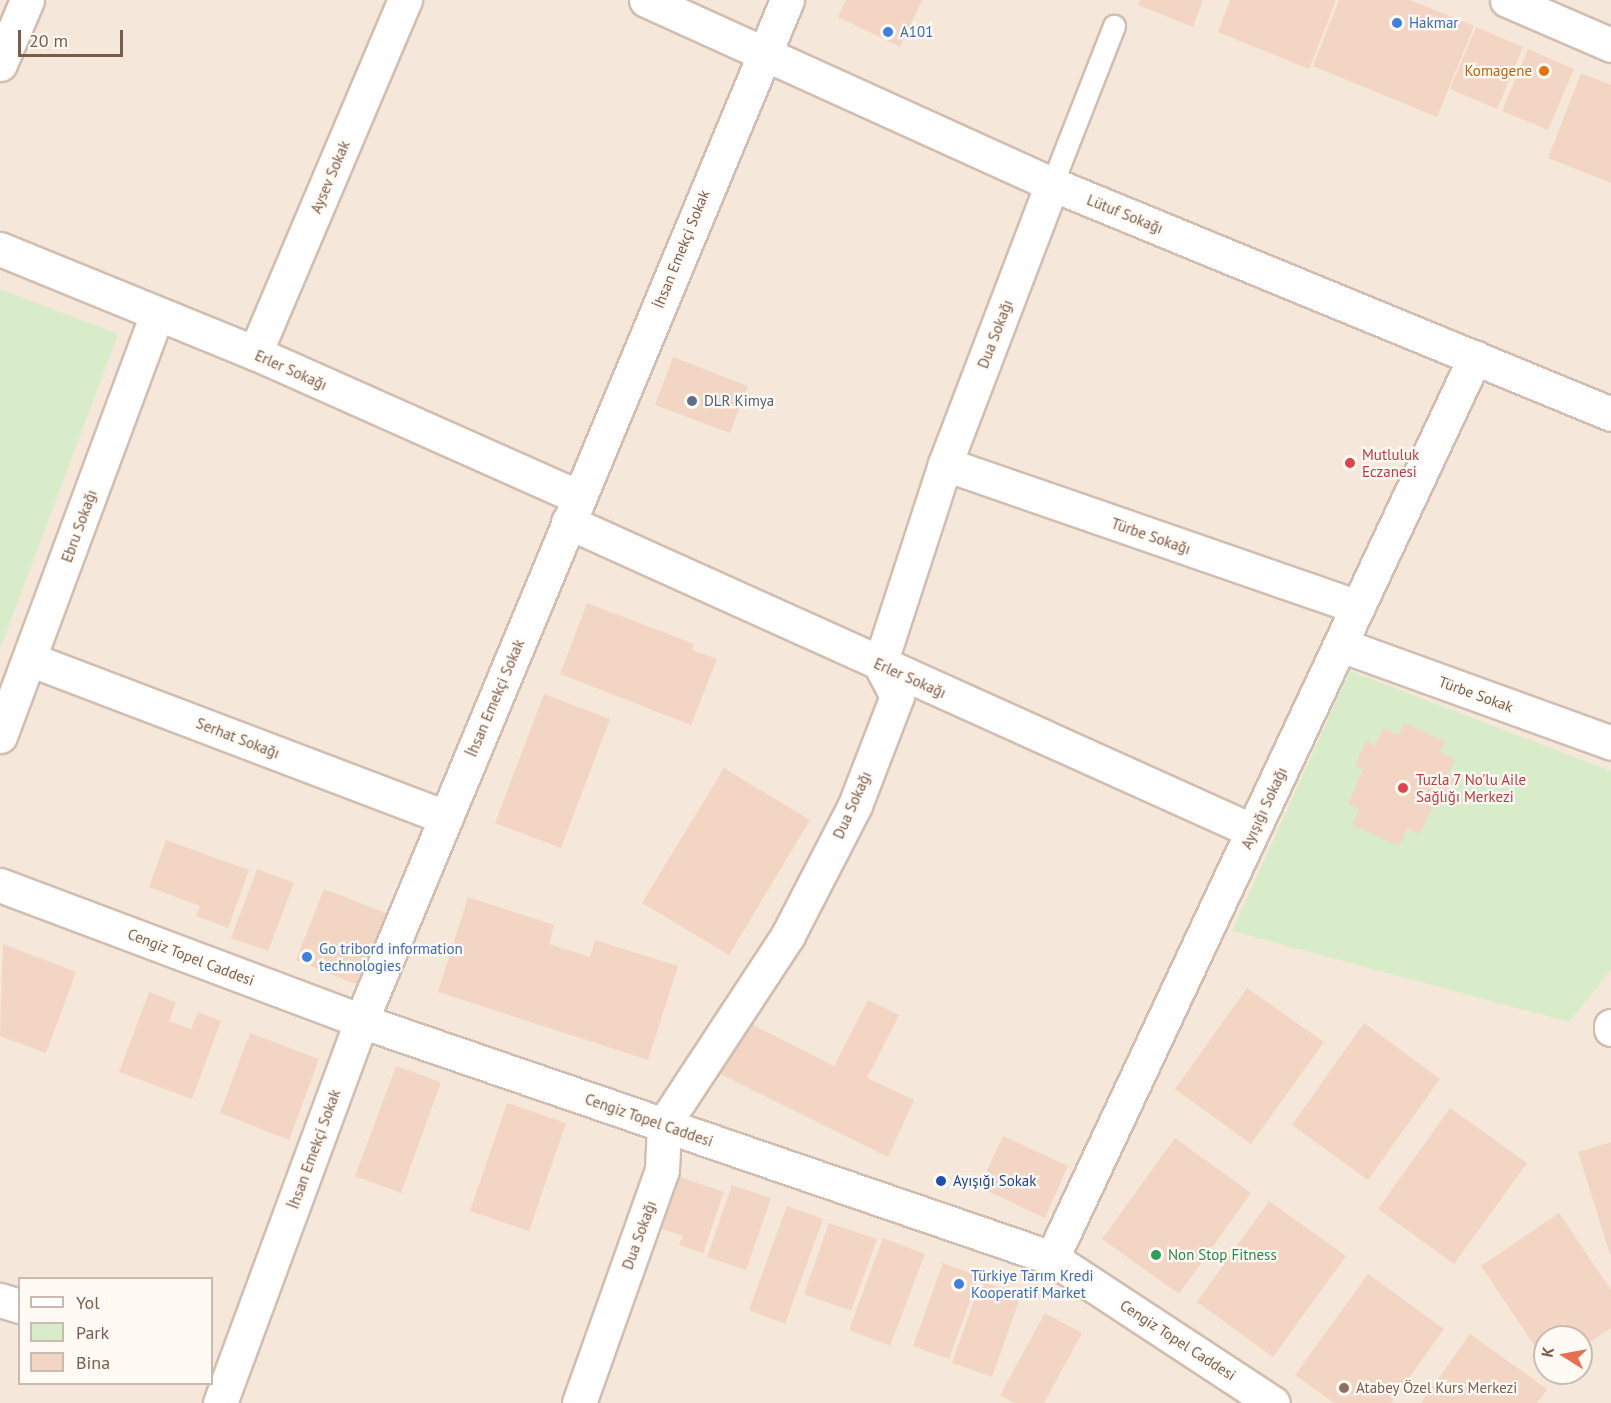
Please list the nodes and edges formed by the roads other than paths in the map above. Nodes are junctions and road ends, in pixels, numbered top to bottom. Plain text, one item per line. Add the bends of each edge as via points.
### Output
1 (27, 0) edge
2 (405, 0) edge
3 (646, 0) edge
4 (787, 0) edge
5 (1506, 0) edge
6 (1114, 26) dead end
7 (1611, 45) edge
8 (762, 53) junction
9 (0, 64) edge
10 (1052, 184) junction
11 (0, 249) edge
12 (156, 316) junction
13 (255, 354) junction
14 (1475, 357) junction
15 (1611, 414) edge
16 (945, 464) junction
17 (573, 509) junction
18 (1358, 607) junction
19 (1341, 645) junction
20 (29, 659) junction
21 (880, 664) junction
22 (0, 736) edge
23 (1611, 743) edge
24 (446, 817) junction
25 (1253, 831) junction
26 (0, 885) edge
27 (361, 1021) junction
28 (664, 1124) junction
29 (1052, 1258) junction
30 (0, 1300) edge
31 (18, 1305) edge
32 (221, 1382) edge
33 (1268, 1401) edge
34 (579, 1403) edge

1 - 9 street
2 - 13 street, Aysev Sokak
3 - 8 street, Lütuf Sokağı
4 - 8 street, İhsan Emekçi Sokak
5 - 7 street
6 - 10 lane
8 - 10 street, Lütuf Sokağı
8 - 17 street, İhsan Emekçi Sokak
10 - 14 street, Lütuf Sokağı
10 - 16 street, Dua Sokağı
11 - 12 street, Erler Sokağı
12 - 13 street, Erler Sokağı
12 - 20 street, Ebru Sokağı
13 - 17 street, Erler Sokağı
14 - 15 street, Lütuf Sokağı
14 - 18 street, Ayışığı Sokağı
16 - 18 street, Türbe Sokağı
16 - 21 street, Dua Sokağı
17 - 21 street, Erler Sokağı
17 - 24 street, İhsan Emekçi Sokak
18 - 19 street, Ayışığı Sokağı
19 - 23 street, Türbe Sokak
19 - 25 street, Ayışığı Sokağı
20 - 22 street, Ebru Sokağı
20 - 24 street, Serhat Sokağı
21 - 25 street, Erler Sokağı
21 - 28 street, Dua Sokağı via 897,696 855,805 788,935
24 - 27 street, İhsan Emekçi Sokak
25 - 29 street, Ayışığı Sokağı
26 - 27 street, Cengiz Topel Caddesi
27 - 28 street, Cengiz Topel Caddesi
27 - 32 street, İhsan Emekçi Sokak
28 - 29 street, Cengiz Topel Caddesi
28 - 34 street, Dua Sokağı via 662,1170
29 - 33 street, Cengiz Topel Caddesi
30 - 31 street

